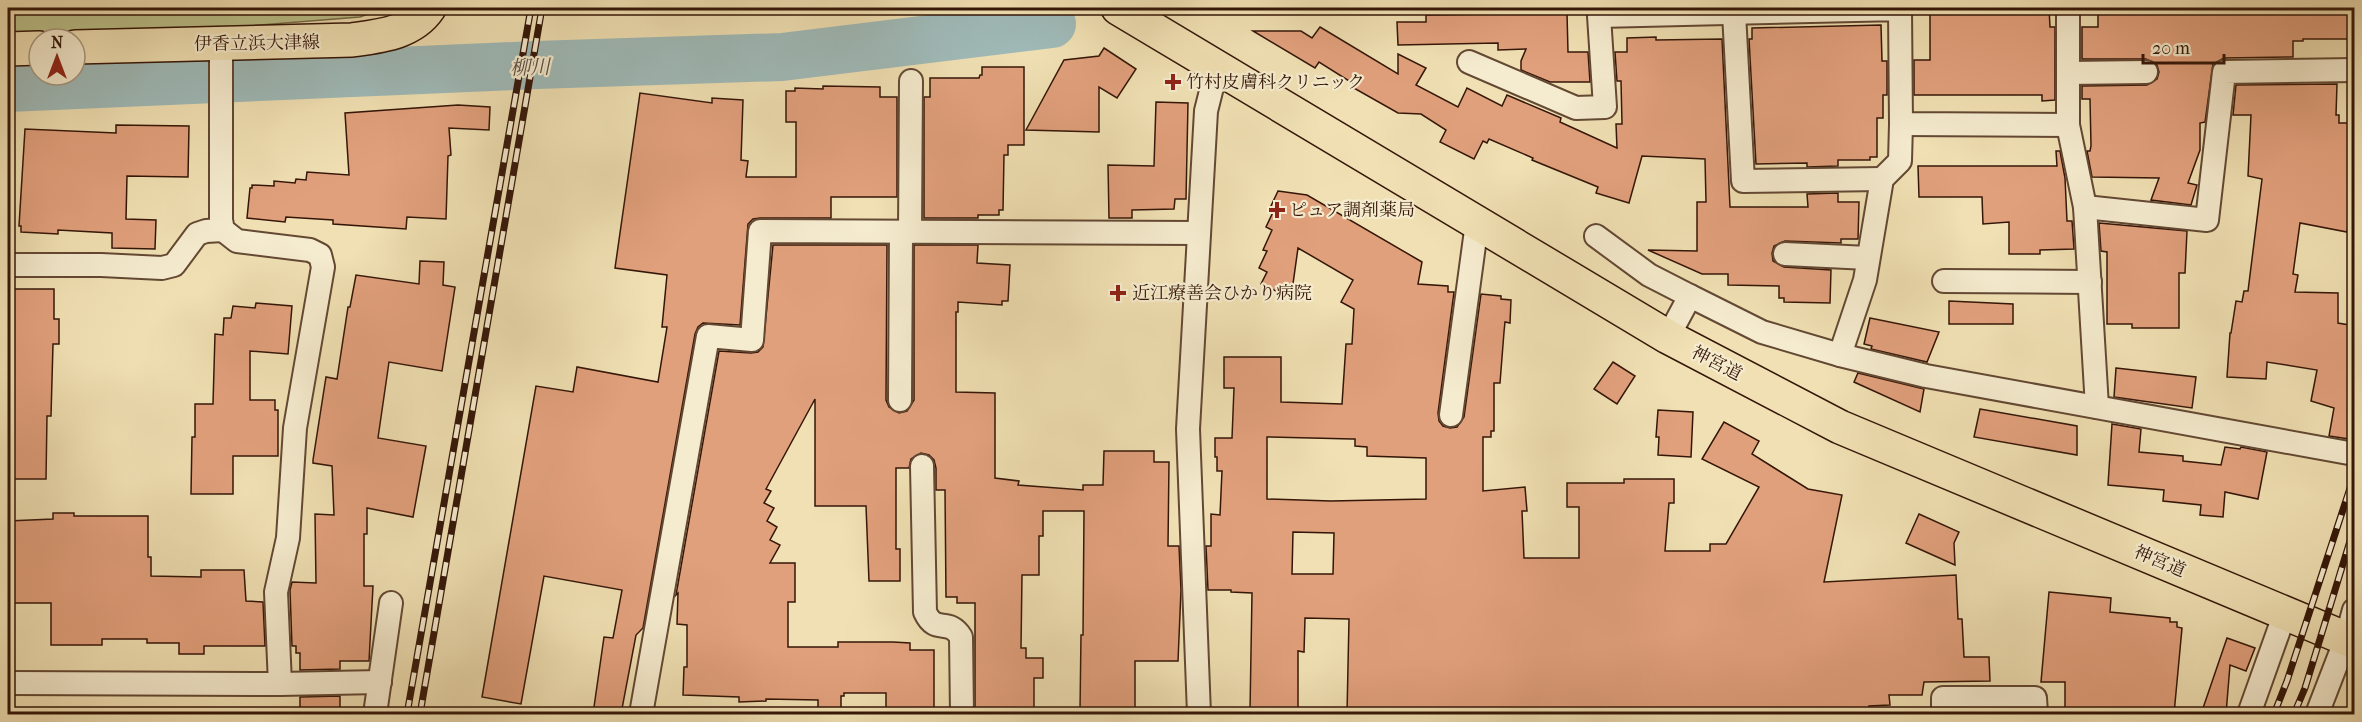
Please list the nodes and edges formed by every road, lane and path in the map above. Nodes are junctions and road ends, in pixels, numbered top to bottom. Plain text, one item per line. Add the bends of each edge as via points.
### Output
1 (429, 8) edge
2 (1118, 8) edge
3 (2068, 8) edge
4 (1734, 13) junction
5 (87, 47) edge
6 (27, 48) edge
7 (8, 49) edge
8 (221, 52) junction
9 (1469, 62) dead end
10 (1217, 67) junction
11 (2355, 70) edge
12 (2146, 72) dead end
13 (2068, 73) junction
14 (911, 81) dead end
15 (1901, 124) junction
16 (2068, 125) junction
17 (1881, 179) junction
18 (2085, 207) junction
19 (1477, 223) junction
20 (223, 230) junction
21 (906, 232) junction
22 (1199, 233) junction
23 (1596, 236) dead end
24 (1785, 254) dead end
25 (1868, 258) junction
26 (11, 265) dead end
27 (1944, 281) dead end
28 (2090, 282) junction
29 (1690, 296) junction
30 (1668, 337) junction
31 (1840, 355) junction
32 (900, 400) dead end
33 (2097, 407) junction
34 (1451, 415) dead end
35 (2355, 454) edge
36 (922, 466) dead end
37 (391, 603) dead end
38 (2285, 613) junction
39 (2352, 630) edge
40 (380, 682) junction
41 (8, 683) edge
42 (280, 684) junction
43 (375, 714) edge
44 (641, 714) edge
45 (962, 714) edge
46 (1199, 714) edge
47 (1943, 714) edge
48 (2036, 714) edge
49 (2249, 714) edge
50 (2317, 714) edge

1 - 8 main road, 伊香立浜大津線 via 422,18 382,36 254,44
2 - 10 main road, 神宮道
3 - 13 street
4 - 9 street via 1599,16 1605,107 1576,108
4 - 15 street via 1900,9
4 - 17 street via 1743,181
5 - 8 main road, 伊香立浜大津線
6 - 7 main road
8 - 20 street
10 - 19 main road, 神宮道
10 - 22 street via 1206,111
11 - 18 street via 2224,72 2207,220
12 - 13 street
13 - 16 street
14 - 21 street
15 - 16 street
15 - 17 street via 1900,161
16 - 18 street
17 - 25 street
18 - 28 street
19 - 30 main road, 神宮道
19 - 34 street
20 - 26 street via 196,234 174,265 162,268
20 - 42 street via 237,241 310,250 320,255 323,267 295,428 288,538 276,592
21 - 22 street
21 - 32 street
21 - 44 street via 760,231 752,340 708,336
22 - 46 street via 1188,429
23 - 29 street via 1649,275
24 - 25 street
25 - 31 street
27 - 28 street
28 - 33 street
29 - 30 street
29 - 31 street via 1762,332
30 - 38 main road, 神宮道 via 1840,427
31 - 33 street via 1926,376
33 - 35 street
36 - 45 street via 925,612 929,622 949,625 962,637
37 - 40 street
38 - 39 main road, 神宮道
38 - 49 street
39 - 50 street
40 - 42 street
40 - 43 street
41 - 42 street
47 - 48 street via 1943,698 2036,698

